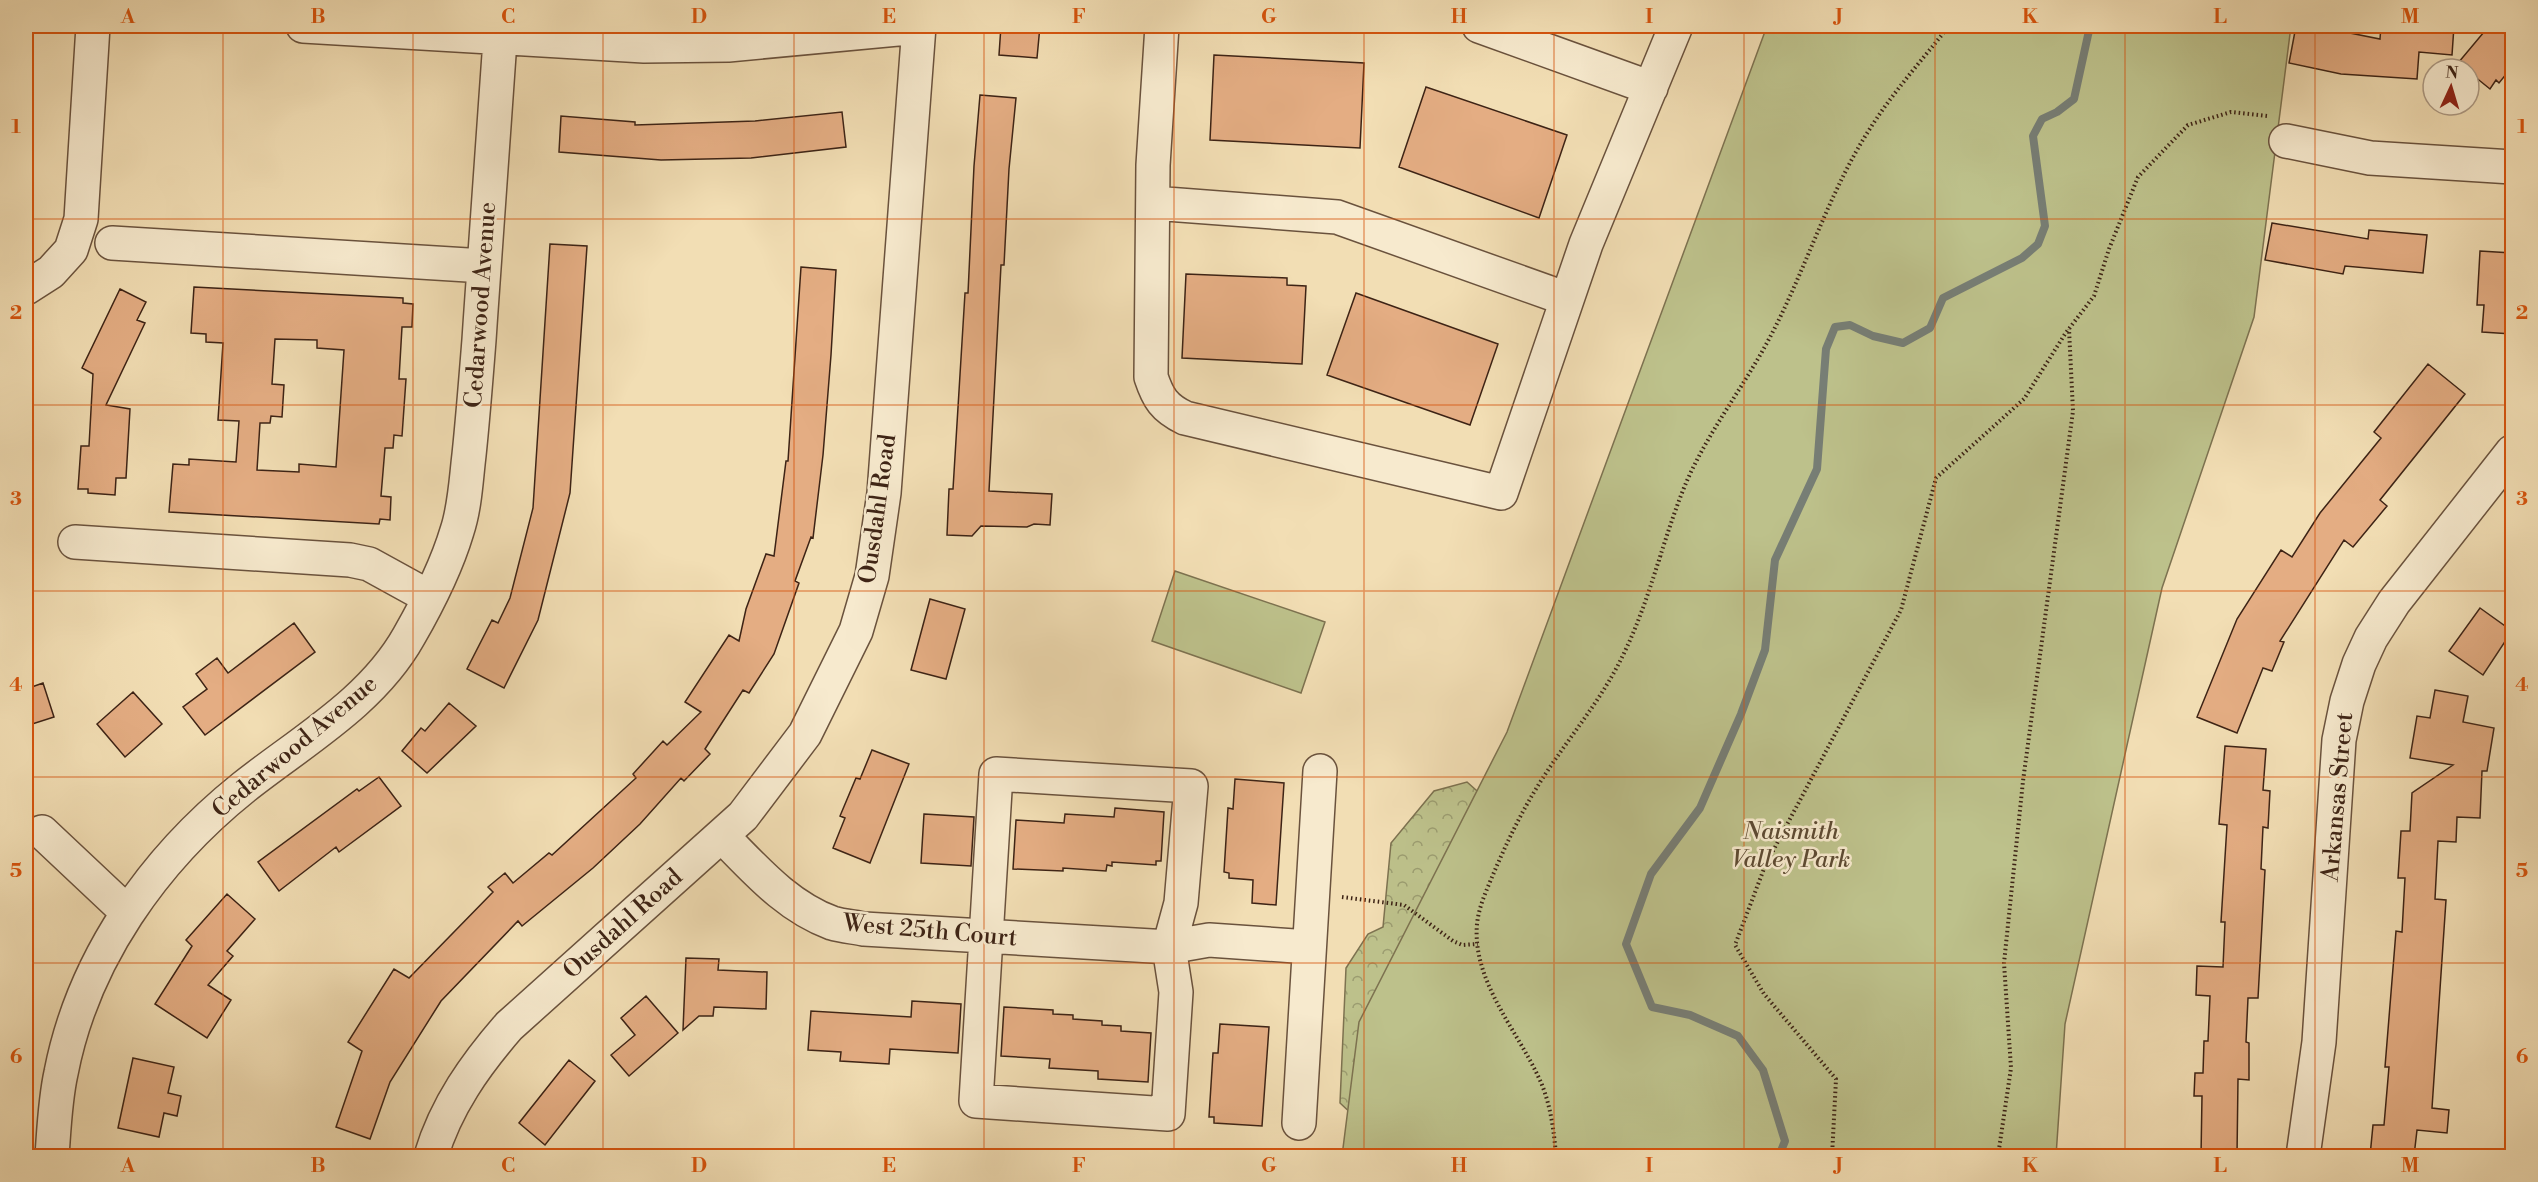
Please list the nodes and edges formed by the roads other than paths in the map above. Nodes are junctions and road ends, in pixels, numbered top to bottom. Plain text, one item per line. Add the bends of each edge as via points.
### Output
1 (93, 26) edge
2 (303, 26) edge
3 (919, 26) edge
4 (1162, 26) edge
5 (1479, 26) edge
6 (1676, 26) edge
7 (501, 31) edge
8 (1651, 88) junction
9 (2286, 141) road end
10 (2512, 167) edge
11 (1153, 203) junction
12 (112, 243) dead end
13 (484, 266) junction
14 (26, 288) edge
15 (1567, 299) junction
16 (2512, 452) edge
17 (75, 542) dead end
18 (429, 597) junction
19 (1320, 771) dead end
20 (42, 832) dead end
21 (722, 836) junction
22 (126, 912) junction
23 (987, 936) junction
24 (1169, 947) junction
25 (1310, 947) junction
26 (1299, 1123) dead end
27 (52, 1156) edge
28 (431, 1156) edge
29 (2303, 1156) edge

1 - 14 street via 81,219 71,250 51,272
2 - 7 street
3 - 7 street via 728,45 644,46
3 - 21 street, Ousdahl Road via 884,493 872,576 856,631 805,734
4 - 11 street
5 - 8 street
6 - 8 street
7 - 13 street, Cedarwood Avenue
8 - 15 street
9 - 10 street via 2370,158
11 - 15 street via 1338,217
11 - 15 street via 1152,377 1158,398 1169,410 1185,418 1501,493
12 - 13 street
13 - 18 street, Cedarwood Avenue via 465,494 458,529
16 - 29 street, Arkansas Street via 2394,602 2371,638 2347,701 2339,740 2319,1042
17 - 18 street via 350,560 369,564
18 - 22 street, Cedarwood Avenue via 407,639 363,694 195,831
19 - 25 street
20 - 22 street
21 - 23 street, West 25th Court via 777,891 833,923 864,929
21 - 28 street, Ousdahl Road via 509,1026 479,1060 457,1095
22 - 27 street, Cedarwood Avenue via 75,1020 61,1074
23 - 24 street, West 25th Court
23 - 24 street via 996,774 1191,786 1181,903
23 - 24 street via 976,1101 1168,1114 1176,992
24 - 25 street, West 25th Court via 1209,940
25 - 26 street

